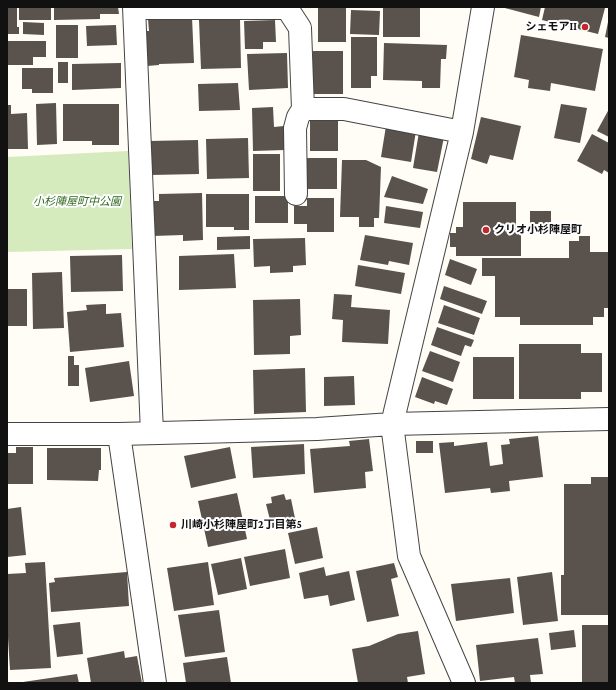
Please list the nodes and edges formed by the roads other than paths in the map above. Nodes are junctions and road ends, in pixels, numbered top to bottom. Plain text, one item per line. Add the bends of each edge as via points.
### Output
1 (483, 7) edge
2 (134, 8) edge
3 (303, 109) junction
4 (462, 132) junction
5 (296, 194) dead end
6 (609, 419) edge
7 (392, 424) junction
8 (152, 433) junction
9 (7, 434) edge
10 (119, 434) junction
11 (155, 683) edge
12 (464, 683) edge

1 - 4 street
2 - 3 street via 287,8 300,28
2 - 8 street
3 - 4 street via 344,109
3 - 5 street via 295,128
4 - 7 street
6 - 7 street
7 - 8 street via 317,429
7 - 12 street via 409,556
8 - 10 street
9 - 10 street
10 - 11 street

